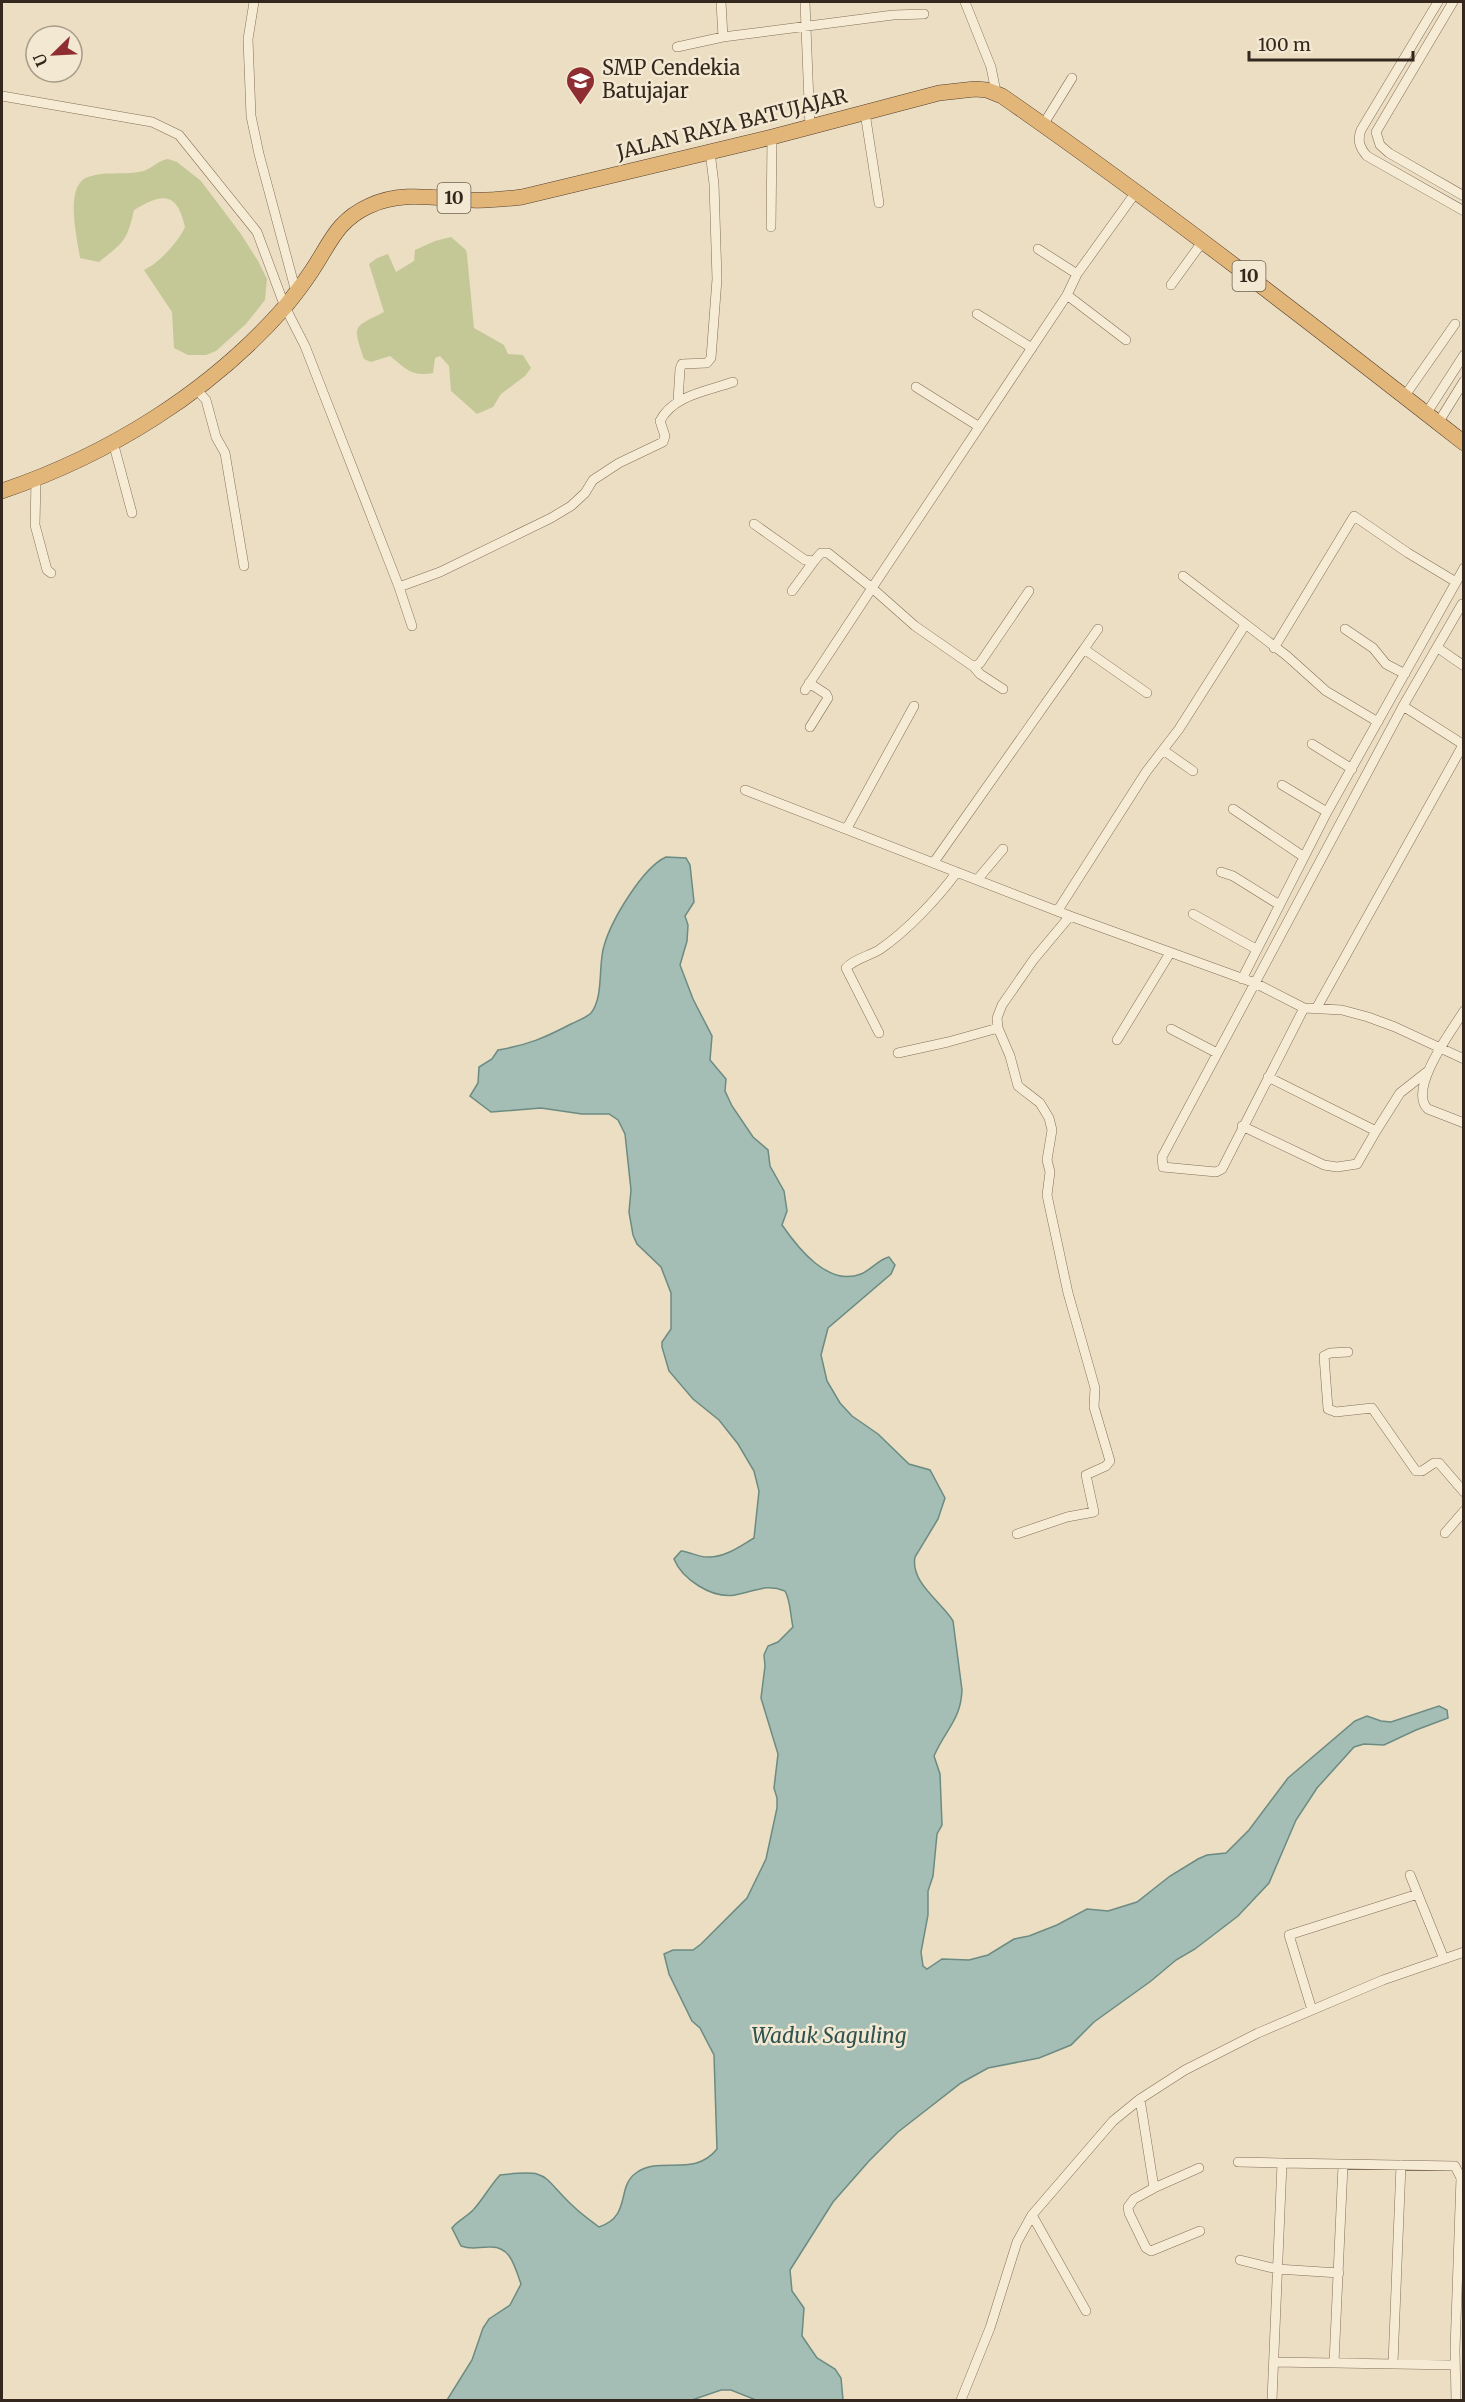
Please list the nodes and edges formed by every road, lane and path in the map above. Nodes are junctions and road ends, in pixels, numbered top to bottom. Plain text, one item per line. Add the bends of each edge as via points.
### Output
1 (254, 2) edge
2 (721, 2) edge
3 (805, 2) edge
4 (965, 2) edge
5 (1438, 2) edge
6 (1453, 2) edge
7 (924, 14) dead end
8 (805, 28) junction
9 (723, 37) junction
10 (677, 47) dead end
11 (1072, 78) dead end
12 (999, 94) junction
13 (2, 96) edge
14 (865, 113) junction
15 (1037, 120) junction
16 (810, 128) junction
17 (772, 137) junction
18 (710, 152) junction
19 (1136, 192) junction
20 (1464, 196) edge
21 (879, 202) dead end
22 (1464, 211) edge
23 (771, 227) dead end
24 (1203, 241) junction
25 (1038, 249) dead end
26 (1077, 274) junction
27 (1171, 285) dead end
28 (296, 292) junction
29 (1067, 295) junction
30 (285, 307) junction
31 (977, 314) dead end
32 (1455, 324) dead end
33 (1126, 340) dead end
34 (1032, 348) junction
35 (1464, 354) edge
36 (1464, 381) edge
37 (733, 382) dead end
38 (916, 387) dead end
39 (196, 389) junction
40 (1404, 397) junction
41 (678, 401) junction
42 (1432, 418) junction
43 (978, 426) junction
44 (113, 442) junction
45 (1464, 443) edge
46 (36, 480) junction
47 (2, 491) edge
48 (132, 513) dead end
49 (754, 524) dead end
50 (814, 561) junction
51 (244, 566) dead end
52 (1464, 568) edge
53 (51, 573) dead end
54 (1183, 576) dead end
55 (1456, 582) junction
56 (399, 587) junction
57 (872, 588) junction
58 (792, 591) dead end
59 (1029, 591) dead end
60 (1448, 596) junction
61 (1463, 604) edge
62 (1245, 625) junction
63 (412, 626) dead end
64 (1098, 629) dead end
65 (1345, 629) dead end
66 (1274, 648) junction
67 (1438, 648) junction
68 (1084, 649) junction
69 (1464, 666) edge
70 (974, 667) junction
71 (1405, 674) junction
72 (1003, 689) dead end
73 (1147, 693) dead end
74 (914, 706) dead end
75 (1402, 706) junction
76 (1378, 722) junction
77 (810, 728) dead end
78 (1312, 744) dead end
79 (1463, 745) edge
80 (1162, 750) junction
81 (1352, 769) junction
82 (1193, 771) dead end
83 (1282, 785) dead end
84 (745, 790) dead end
85 (1233, 809) dead end
86 (1328, 812) junction
87 (847, 828) junction
88 (1004, 849) dead end
89 (1304, 857) junction
90 (934, 862) junction
91 (957, 872) junction
92 (1221, 872) dead end
93 (977, 880) junction
94 (1278, 904) junction
95 (1058, 910) junction
96 (1193, 914) dead end
97 (1070, 916) junction
98 (1256, 949) junction
99 (1170, 953) junction
100 (1242, 978) junction
101 (1255, 983) junction
102 (1304, 1008) junction
103 (1316, 1010) junction
104 (1464, 1011) edge
105 (998, 1028) junction
106 (1171, 1029) dead end
107 (879, 1033) dead end
108 (1117, 1040) dead end
109 (1440, 1048) junction
110 (898, 1053) dead end
111 (1217, 1053) junction
112 (1464, 1059) edge
113 (1430, 1070) junction
114 (1268, 1077) junction
115 (1464, 1123) edge
116 (1242, 1126) junction
117 (1376, 1131) junction
118 (1348, 1352) dead end
119 (1464, 1492) edge
120 (1464, 1511) edge
121 (1445, 1533) dead end
122 (1017, 1534) dead end
123 (1410, 1875) dead end
124 (1418, 1894) junction
125 (1464, 1952) edge
126 (1444, 1959) junction
127 (1312, 2010) junction
128 (1140, 2099) junction
129 (1238, 2162) dead end
130 (1282, 2163) junction
131 (1342, 2165) junction
132 (1401, 2165) junction
133 (1199, 2168) dead end
134 (1154, 2188) junction
135 (1032, 2215) junction
136 (1200, 2231) dead end
137 (1240, 2260) dead end
138 (1277, 2269) junction
139 (1339, 2273) junction
140 (1086, 2311) dead end
141 (1274, 2362) junction
142 (1334, 2363) junction
143 (1393, 2363) junction
144 (1455, 2365) junction
145 (961, 2400) edge
146 (1272, 2400) edge
147 (1456, 2400) edge

1 - 28 street via 248,39 251,116
2 - 9 street
3 - 8 street
4 - 12 street
5 - 22 street via 1358,138 1367,156
6 - 20 street via 1376,132 1380,145 1389,153
7 - 8 street
8 - 9 street
8 - 16 street
9 - 10 street
11 - 15 street
12 - 14 highway, JALAN RAYA BATUJAJAR / 10 via 975,89 939,93
12 - 15 highway, 10
13 - 30 street via 152,122 173,131 257,232
14 - 16 highway, JALAN RAYA BATUJAJAR / 10
14 - 21 street
15 - 19 highway, 10
16 - 17 highway, JALAN RAYA BATUJAJAR / 10
17 - 18 highway, JALAN RAYA BATUJAJAR / 10
17 - 23 street
18 - 28 highway, JALAN RAYA BATUJAJAR / 10 via 514,198 470,200 432,196 382,200 344,222
18 - 41 street via 717,269 711,358 707,363 682,364
19 - 24 highway, 10
19 - 26 street
24 - 27 street
24 - 40 highway, 10
25 - 26 street
26 - 29 street
28 - 30 highway, JALAN RAYA BATUJAJAR / 10
29 - 33 street
29 - 34 street
30 - 39 highway, JALAN RAYA BATUJAJAR / 10
30 - 56 street via 308,355
31 - 34 street
32 - 40 street
34 - 43 street
35 - 42 street
36 - 42 street
37 - 41 street
38 - 43 street
39 - 44 highway, JALAN RAYA BATUJAJAR / 10
39 - 51 street via 206,400 216,437 225,453
40 - 42 highway, 10
41 - 56 street via 660,421 663,442 619,462 593,480 571,506 440,572
42 - 45 highway, 10
43 - 57 street
44 - 46 highway, JALAN RAYA BATUJAJAR / 10
44 - 48 street
46 - 47 highway, JALAN RAYA BATUJAJAR / 10
46 - 53 street via 36,525
49 - 50 street via 805,560
50 - 57 street via 821,553 828,553
50 - 58 street
52 - 55 street
54 - 62 street
55 - 60 street
55 - 66 street via 1353,517
56 - 63 street
57 - 70 street via 915,626
57 - 77 street via 807,686 828,698
59 - 70 street
60 - 61 street
60 - 71 street
61 - 67 street
62 - 66 street
62 - 80 street
64 - 68 street
65 - 71 street via 1373,648 1386,664
66 - 76 street via 1326,691
67 - 69 street
67 - 75 street
68 - 73 street
68 - 90 street
70 - 72 street
71 - 76 street
74 - 87 street
75 - 79 street
75 - 101 street
76 - 81 street
78 - 81 street
79 - 103 street
80 - 82 street
80 - 95 street
81 - 86 street
83 - 86 street
84 - 87 street
85 - 89 street
86 - 89 street
87 - 90 street
88 - 93 street
89 - 94 street
90 - 91 street
91 - 93 street
91 - 107 street via 897,935 846,968
92 - 94 street
93 - 95 street
94 - 98 street
95 - 97 street
96 - 98 street
97 - 99 street
97 - 105 street via 1002,1005
98 - 100 street
99 - 100 street
99 - 108 street
100 - 101 street
101 - 102 street
101 - 111 street
102 - 103 street
102 - 114 street
103 - 109 street via 1342,1010 1368,1017
104 - 109 street
105 - 110 street
105 - 122 street via 1018,1086 1040,1103 1049,1118 1052,1130 1047,1195 1068,1293 1095,1388 1094,1407 1110,1461 1086,1475 1094,1512
106 - 111 street
109 - 112 street
109 - 113 street
111 - 116 street via 1162,1157 1162,1164 1166,1168 1220,1171
113 - 115 street via 1422,1083 1423,1105
113 - 117 street via 1400,1093
114 - 116 street
114 - 117 street
116 - 117 street via 1331,1167 1357,1164
118 - 119 street via 1324,1356 1328,1408 1336,1412 1372,1408 1416,1471 1422,1472 1437,1462
120 - 121 street
123 - 124 street
124 - 126 street
124 - 127 street via 1289,1935
125 - 126 street
126 - 127 street
127 - 128 street via 1185,2070
128 - 134 street
128 - 135 street via 1113,2121
129 - 130 street
130 - 131 street
130 - 138 street
131 - 132 street
131 - 139 street
132 - 143 street
132 - 144 street via 1455,2166 1460,2174
133 - 134 street
134 - 136 street via 1128,2207 1146,2248 1151,2251
135 - 140 street
135 - 145 street via 1017,2242 990,2328
137 - 138 street
138 - 139 street
138 - 141 street
139 - 142 street
141 - 142 street
141 - 146 street
142 - 143 street
143 - 144 street
144 - 147 street

